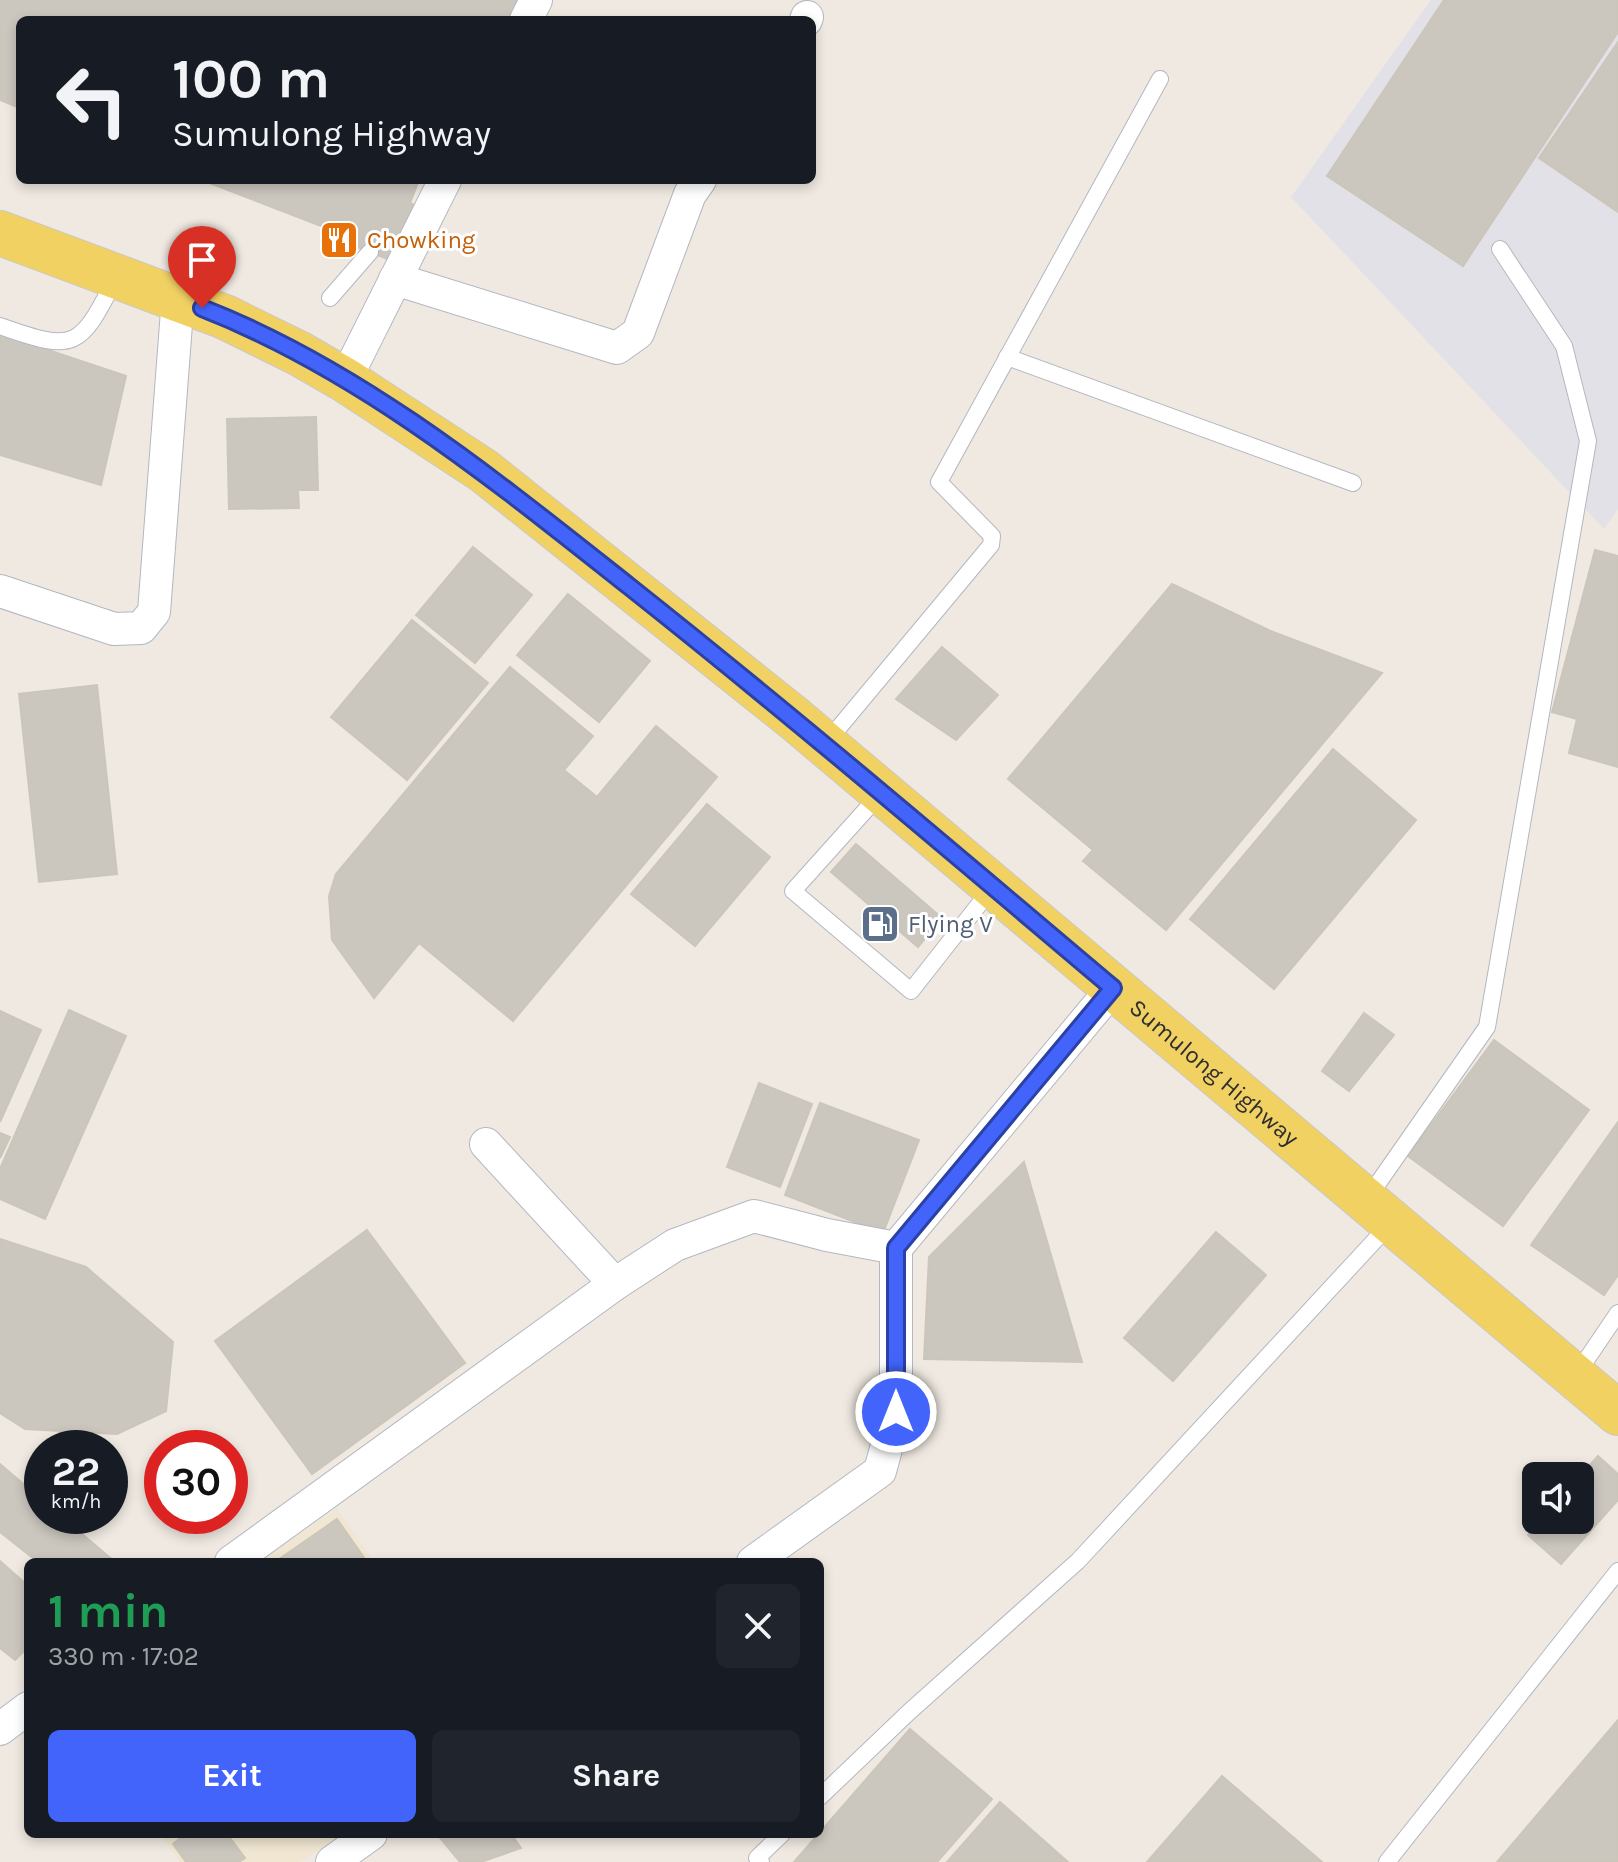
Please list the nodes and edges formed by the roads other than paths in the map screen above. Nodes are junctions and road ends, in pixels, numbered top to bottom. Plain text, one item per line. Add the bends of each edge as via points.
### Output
1 (1160, 79) dead end
2 (443, 184) edge
3 (697, 184) edge
4 (0, 233) edge
5 (1500, 249) dead end
6 (370, 252) dead end
7 (117, 276) junction
8 (395, 279) junction
9 (178, 298) junction
10 (330, 298) dead end
11 (0, 326) edge
12 (1007, 357) junction
13 (345, 380) junction
14 (1353, 483) dead end
15 (0, 591) edge
16 (825, 745) junction
17 (881, 792) junction
18 (993, 887) junction
19 (1113, 988) junction
20 (486, 1144) dead end
21 (1379, 1211) junction
22 (896, 1248) junction
23 (615, 1284) junction
24 (1618, 1313) edge
25 (1575, 1376) junction
26 (1618, 1413) edge
27 (237, 1558) edge
28 (759, 1558) edge
29 (1618, 1571) edge
30 (24, 1711) edge
31 (0, 1729) edge
32 (824, 1793) edge
33 (365, 1838) edge
34 (778, 1838) edge
35 (332, 1862) edge
36 (761, 1862) edge
37 (1387, 1862) edge

1 - 12 lane
2 - 8 street
3 - 8 street via 638,333 617,348
4 - 7 main road, Sumulong Highway
5 - 21 lane via 1564,346 1588,441 1487,1027
6 - 10 lane
7 - 9 main road, Sumulong Highway
7 - 11 lane via 91,325 72,341 44,342
8 - 13 street
9 - 13 main road, Sumulong Highway
9 - 15 street via 154,612 141,628 114,629
12 - 14 lane
12 - 16 lane via 939,482 992,536 991,545
13 - 16 main road, Sumulong Highway via 484,471
16 - 17 main road, Sumulong Highway
17 - 18 main road, Sumulong Highway
17 - 18 lane via 793,891 911,991
18 - 19 main road, Sumulong Highway
19 - 21 main road, Sumulong Highway
19 - 22 street
20 - 23 street
21 - 25 main road, Sumulong Highway
21 - 32 lane via 1078,1561
22 - 23 street via 754,1216 675,1245
22 - 28 street via 896,1412 880,1471
23 - 27 street
24 - 25 lane
25 - 26 main road, Sumulong Highway
29 - 37 lane
30 - 31 street
33 - 35 street
34 - 36 lane via 757,1858

